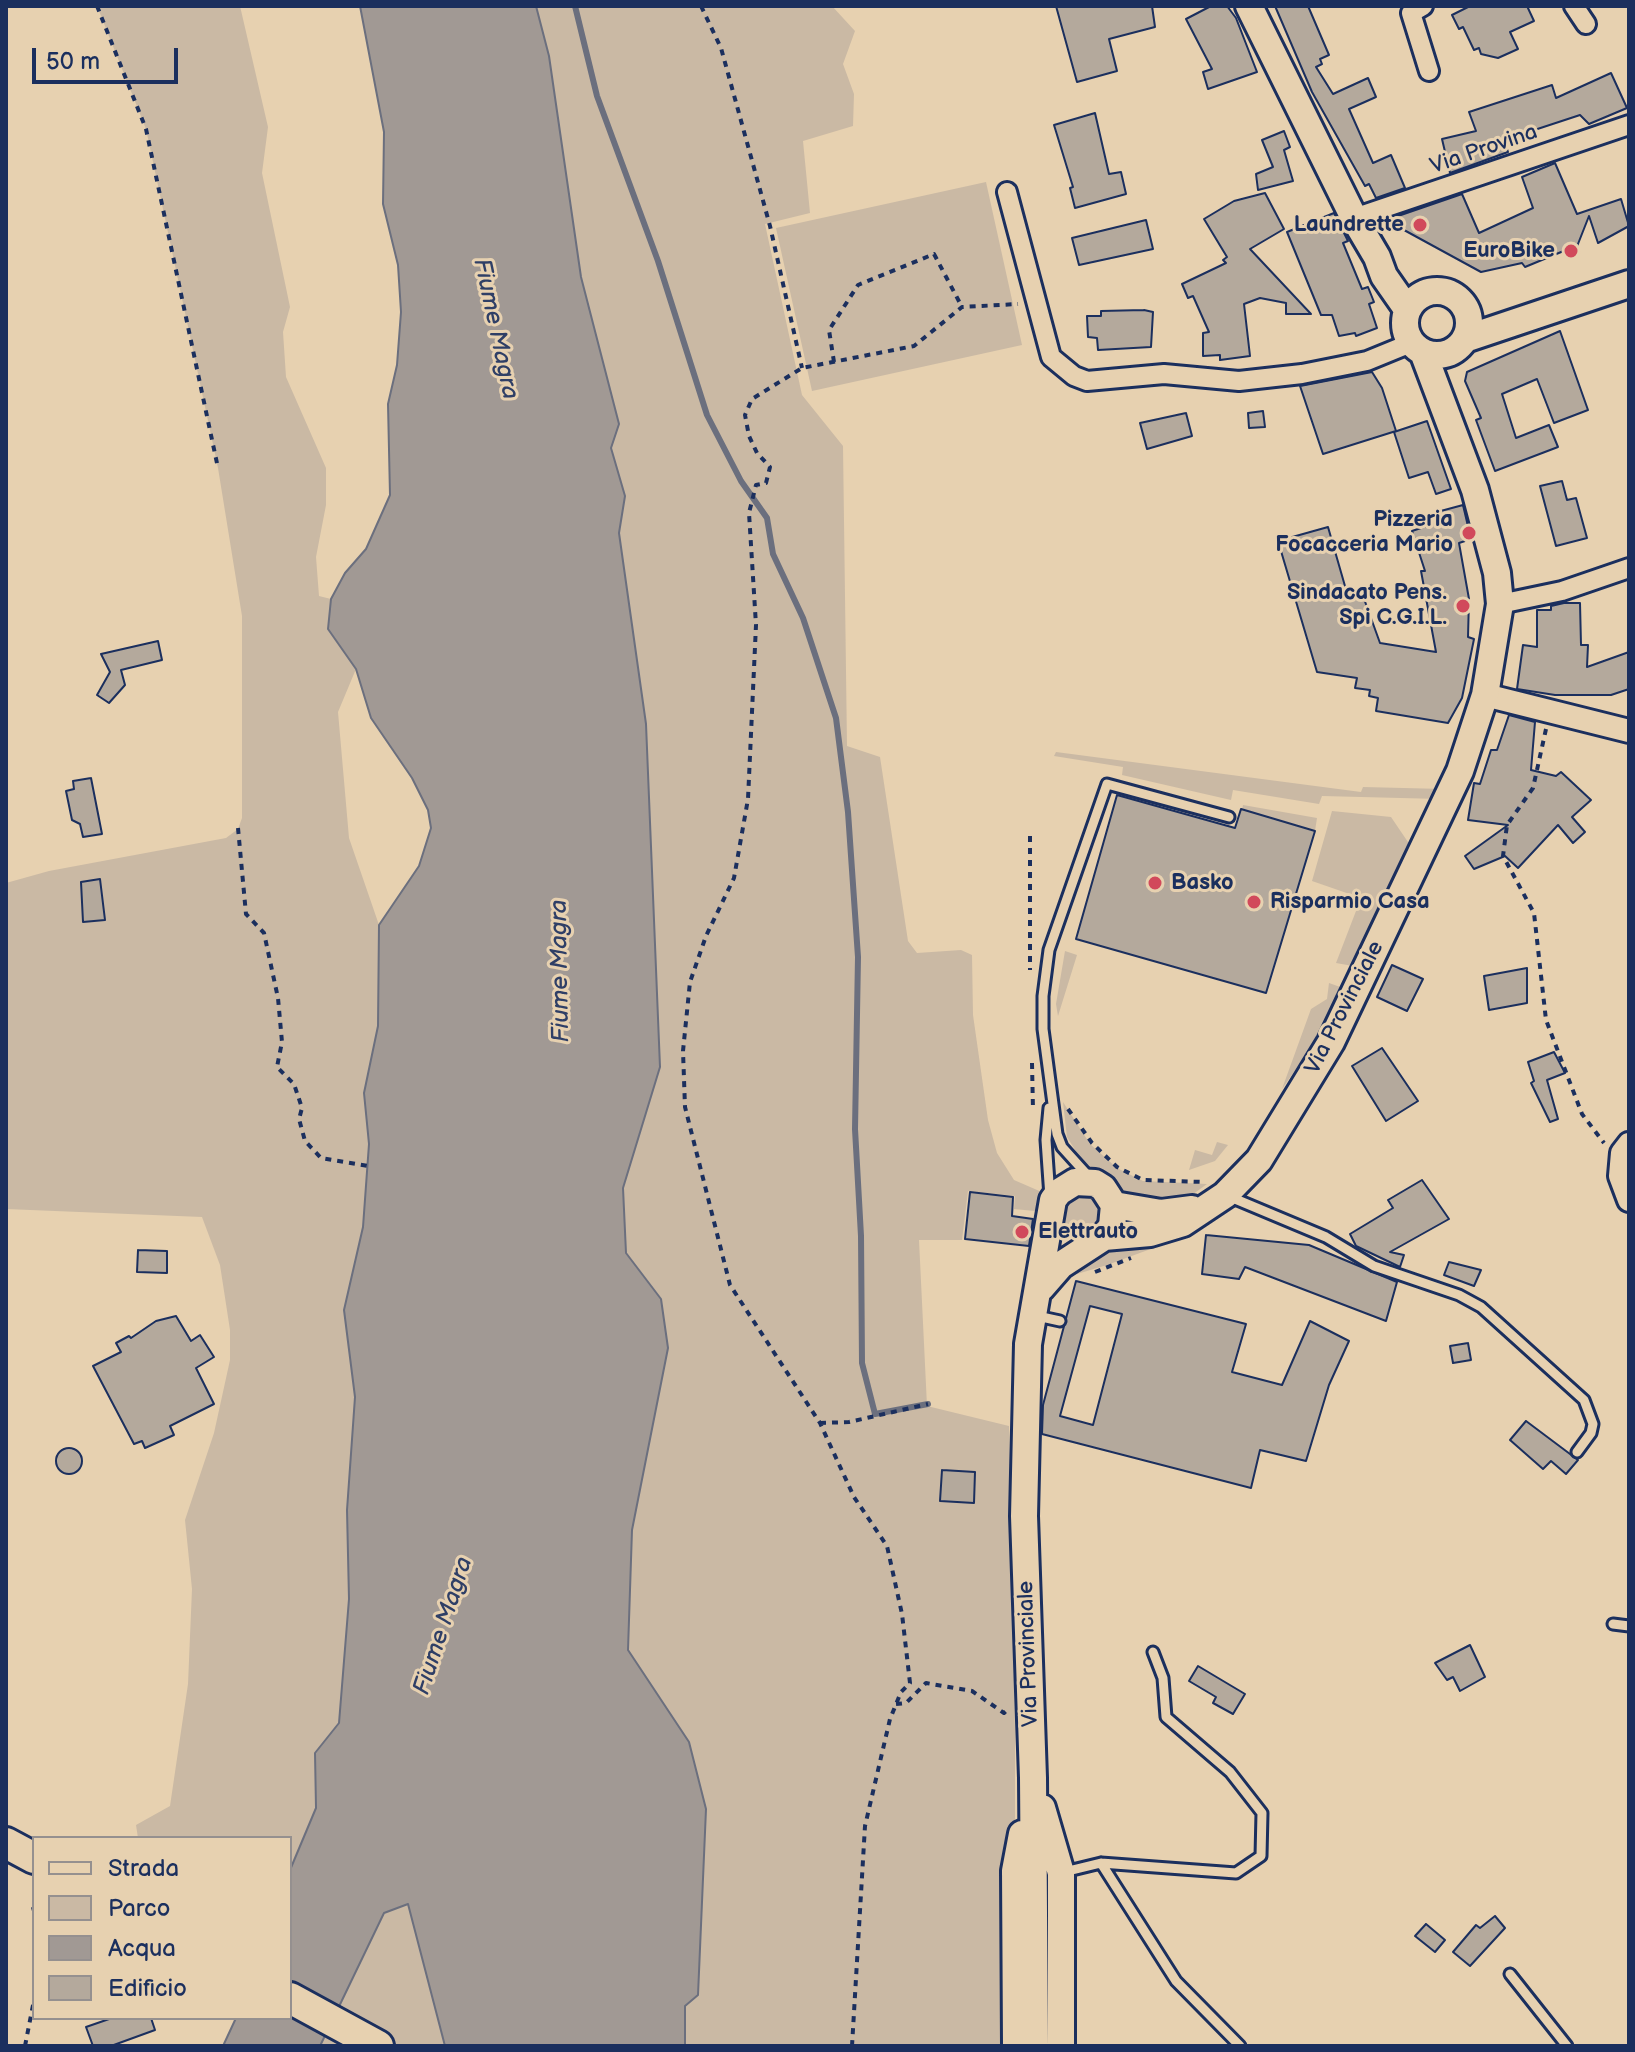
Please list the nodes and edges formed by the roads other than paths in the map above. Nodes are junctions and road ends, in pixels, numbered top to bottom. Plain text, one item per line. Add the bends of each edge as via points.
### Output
1 (1249, 6) edge
2 (1423, 6) edge
3 (1574, 6) edge
4 (1586, 24) dead end
5 (1429, 71) dead end
6 (1629, 125) edge
7 (1007, 192) dead end
8 (1354, 218) junction
9 (1377, 257) junction
10 (1629, 284) edge
11 (1428, 291) junction
12 (1466, 308) junction
13 (1407, 309) junction
14 (1522, 318) junction
15 (1437, 347) junction
16 (1629, 568) edge
17 (1500, 604) junction
18 (1485, 695) junction
19 (1629, 731) edge
20 (1229, 817) dead end
21 (1050, 1097) junction
22 (1624, 1154) edge
23 (1095, 1183) junction
24 (1213, 1194) junction
25 (1629, 1200) edge
26 (1114, 1205) junction
27 (1051, 1214) junction
28 (1097, 1241) junction
29 (1041, 1288) junction
30 (1033, 1315) junction
31 (1060, 1321) dead end
32 (1577, 1452) dead end
33 (1613, 1624) dead end
34 (1629, 1626) edge
35 (1153, 1652) dead end
36 (1033, 1778) junction
37 (6, 1843) edge
38 (32, 1857) edge
39 (1101, 1863) junction
40 (1061, 1873) junction
41 (1510, 1974) dead end
42 (292, 1999) edge
43 (1029, 2023) edge
44 (378, 2046) edge
45 (1016, 2046) edge
46 (1061, 2046) edge
47 (1240, 2046) edge
48 (1567, 2046) edge

1 - 8 main road
2 - 5 street via 1411,13
3 - 4 street
6 - 8 street, Via Provina
7 - 15 street via 1051,357 1087,381 1164,374 1239,381
8 - 9 main road
9 - 11 main road
9 - 13 main road
10 - 14 main road
11 - 12 main road via 1450,293
11 - 13 main road
12 - 14 main road
12 - 15 main road, Via Provinciale via 1469,324
13 - 15 main road, Via Provinciale via 1404,326
14 - 15 main road
15 - 17 main road, Via Provinciale via 1443,406 1486,528
16 - 17 street via 1562,591
17 - 18 main road, Via Provinciale
18 - 19 street
18 - 24 main road, Via Provinciale via 1460,771 1331,1042 1259,1160
20 - 21 lane via 1107,784 1049,950 1043,1029
21 - 23 lane via 1062,1147
21 - 27 lane via 1046,1140
22 - 25 street via 1620,1176
23 - 26 main road
23 - 27 main road via 1066,1186
24 - 26 main road via 1161,1213
24 - 28 main road via 1183,1223
24 - 32 lane via 1326,1237 1374,1266 1481,1307 1584,1400 1593,1424
26 - 28 main road via 1112,1226
27 - 28 main road via 1060,1236 1069,1242
27 - 29 main road, Via Provinciale
28 - 29 main road, Via Provinciale via 1061,1265
29 - 30 main road, Via Provinciale
30 - 31 lane
30 - 36 main road, Via Provinciale via 1024,1516
33 - 34 lane
35 - 39 lane via 1163,1678 1166,1717 1230,1772 1262,1813 1261,1856 1236,1873
36 - 40 main road
36 - 43 main road via 1015,1871
37 - 38 main road
39 - 40 lane
39 - 47 lane via 1176,1981
40 - 46 main road
41 - 48 lane
42 - 44 main road
43 - 45 main road

